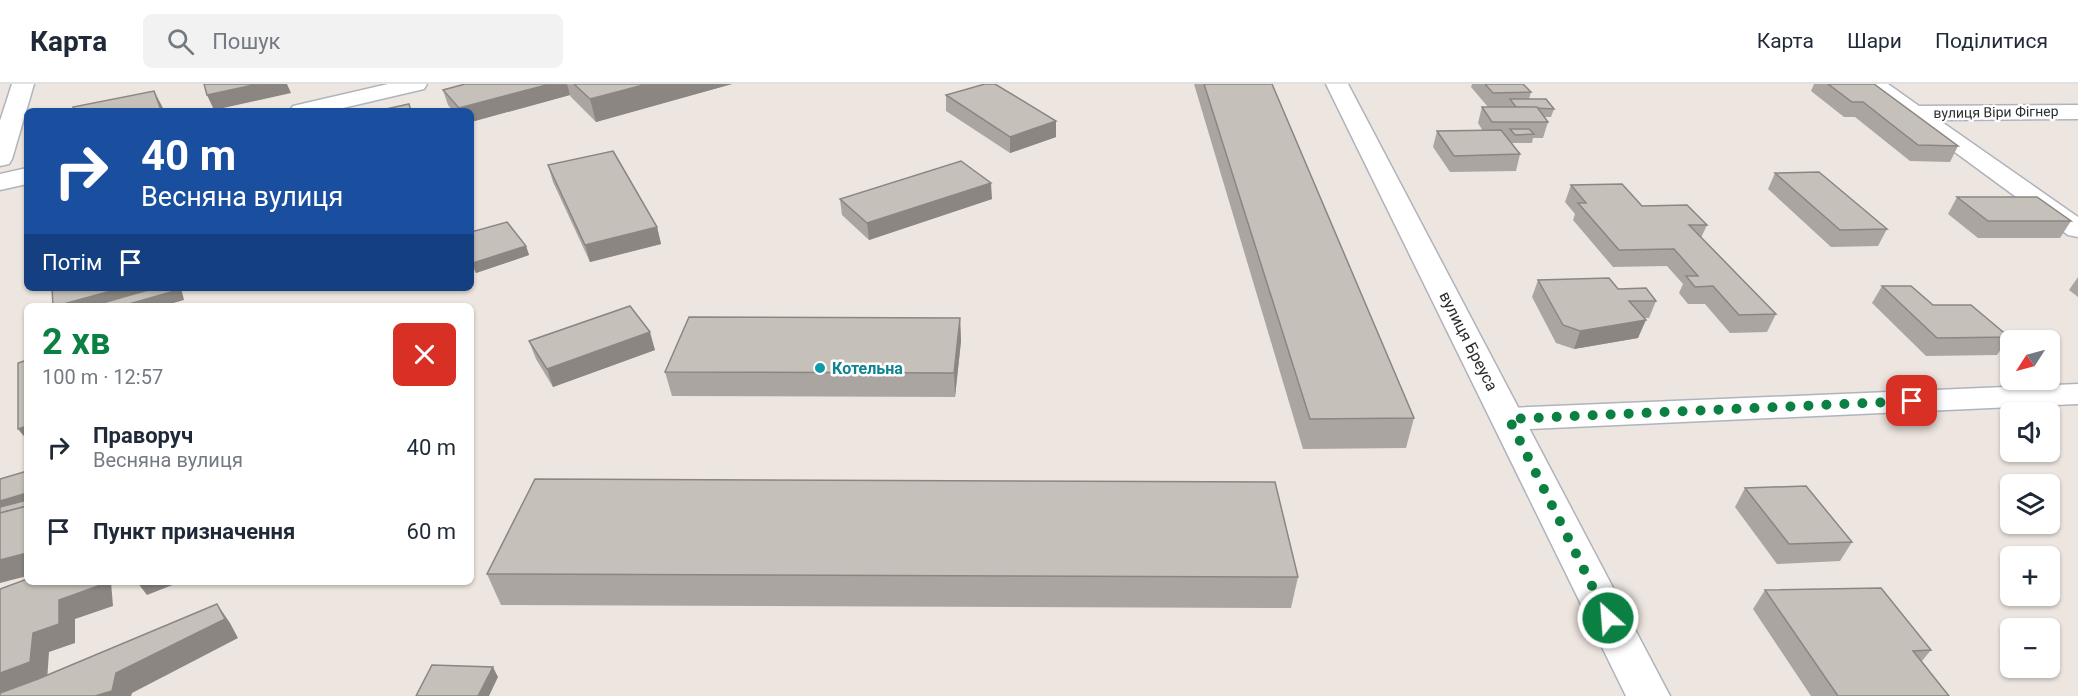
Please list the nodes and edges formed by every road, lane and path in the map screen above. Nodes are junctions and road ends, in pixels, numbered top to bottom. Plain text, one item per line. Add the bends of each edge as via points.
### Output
1 (23, 84) edge
2 (416, 84) edge
3 (1337, 84) edge
4 (1873, 84) edge
5 (314, 108) edge
6 (2078, 112) edge
7 (1915, 113) junction
8 (0, 159) edge
9 (24, 177) edge
10 (0, 182) edge
11 (2078, 229) edge
12 (2078, 394) edge
13 (1509, 419) junction
14 (1648, 696) edge

1 - 8 street
2 - 5 street
3 - 13 street, вулиця Бреуса
4 - 7 street
6 - 7 street, вулиця Віри Фігнер
7 - 11 street
9 - 10 street
12 - 13 street
13 - 14 street, вулиця Бреуса

